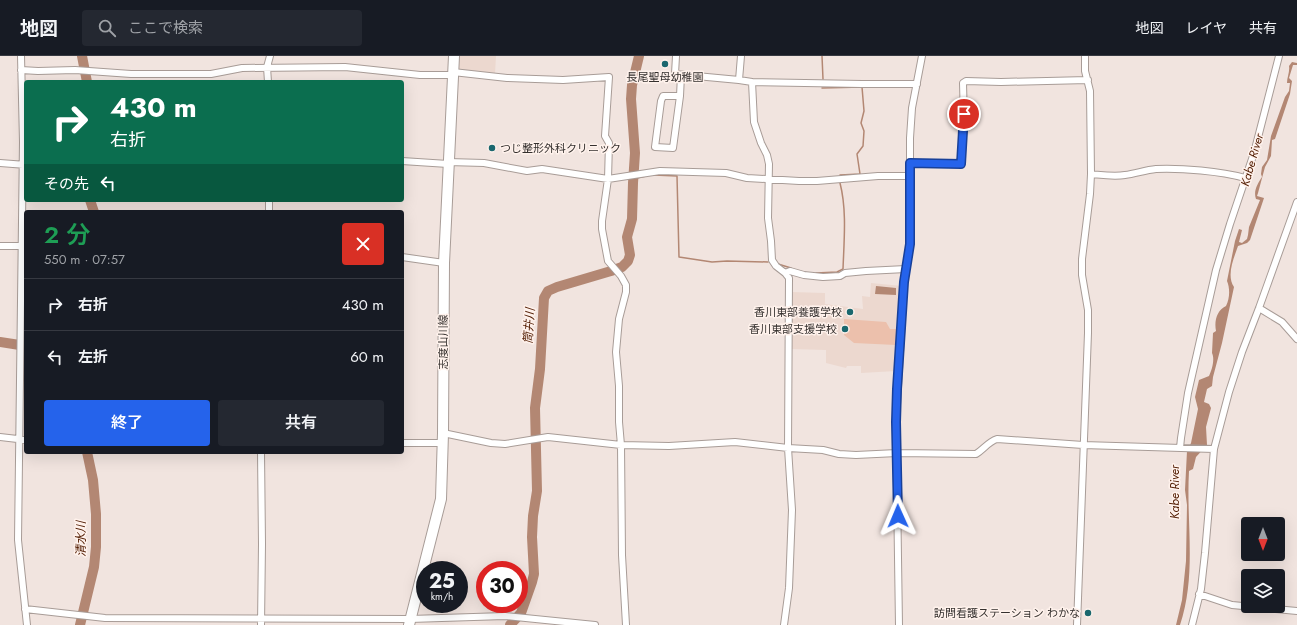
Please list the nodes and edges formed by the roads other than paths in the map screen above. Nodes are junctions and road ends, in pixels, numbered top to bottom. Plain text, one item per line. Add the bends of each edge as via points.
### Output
1 (22, 56) edge
2 (270, 56) edge
3 (454, 56) edge
4 (676, 56) edge
5 (741, 56) edge
6 (922, 56) edge
7 (1085, 56) edge
8 (1279, 56) edge
9 (267, 67) junction
10 (21, 70) junction
11 (453, 74) junction
12 (681, 75) junction
13 (268, 80) edge
14 (740, 80) junction
15 (1088, 80) junction
16 (752, 82) junction
17 (917, 84) junction
18 (680, 96) junction
19 (24, 141) edge
20 (404, 161) edge
21 (0, 163) edge
22 (448, 163) junction
23 (910, 163) junction
24 (24, 165) edge
25 (1091, 174) junction
26 (910, 176) junction
27 (1245, 178) junction
28 (608, 179) junction
29 (768, 180) junction
30 (24, 202) edge
31 (1297, 202) edge
32 (0, 246) edge
33 (23, 248) edge
34 (404, 257) edge
35 (444, 263) junction
36 (906, 269) junction
37 (785, 272) junction
38 (1259, 308) junction
39 (1297, 339) edge
40 (0, 437) edge
41 (19, 438) junction
42 (443, 438) junction
43 (24, 439) edge
44 (404, 443) edge
45 (621, 445) junction
46 (1083, 445) junction
47 (788, 448) junction
48 (1182, 448) junction
49 (1212, 449) junction
50 (897, 453) junction
51 (261, 454) edge
52 (1199, 594) junction
53 (25, 609) junction
54 (1297, 611) edge
55 (261, 622) edge
56 (409, 622) edge
57 (27, 625) edge
58 (595, 625) edge
59 (626, 625) edge
60 (784, 625) edge
61 (899, 625) edge
62 (1077, 625) edge
63 (1192, 625) edge

1 - 10 street
2 - 9 street
3 - 11 main road, 志度山川線
4 - 12 street via 675,74
5 - 14 street
6 - 17 street
7 - 15 street
8 - 27 street
9 - 10 street via 242,68 211,74
9 - 11 street via 345,66 420,75
9 - 13 street
10 - 19 street
11 - 22 main road, 志度山川線
11 - 28 street via 563,80 609,77 605,136 609,143
12 - 14 street
12 - 18 street
14 - 16 street
15 - 23 street via 966,81 963,83 961,164
15 - 25 street
16 - 17 street
16 - 29 street via 754,122 767,155
17 - 23 street via 912,108
18 - 18 street via 663,96 654,147 673,148
20 - 22 street
21 - 24 street
22 - 28 street via 484,163 527,171 542,169
22 - 35 main road, 志度山川線
23 - 26 street
25 - 27 street via 1112,176 1156,169 1230,174
25 - 46 street via 1082,259 1088,310
26 - 29 street via 817,181
26 - 36 street via 910,244
27 - 48 street via 1216,270 1188,393 1181,438
28 - 29 street via 660,171 726,173
28 - 45 street via 602,221 606,255 626,285 616,345
29 - 37 street via 772,260
30 - 33 street
31 - 38 street
32 - 33 street
33 - 41 street
34 - 35 street
35 - 42 main road, 志度山川線
36 - 37 street via 823,277
36 - 50 street via 897,389
37 - 47 street via 789,278
38 - 39 street via 1282,322
38 - 49 street via 1228,392
40 - 41 street
41 - 43 street
41 - 53 street via 18,540
42 - 44 street
42 - 45 street via 505,444 548,437
42 - 56 main road, 志度山川線 via 440,499
45 - 47 street via 675,446 735,442
45 - 59 street via 622,555
46 - 48 street
46 - 50 street via 997,439 990,441 976,454
46 - 62 street
47 - 50 street via 856,455
47 - 60 street via 792,510 789,588
48 - 49 street
49 - 52 street via 1205,553
50 - 61 street
51 - 55 street
52 - 54 street via 1232,605
52 - 63 street
53 - 55 street via 105,618
53 - 57 street
55 - 56 street
56 - 58 street via 514,616

